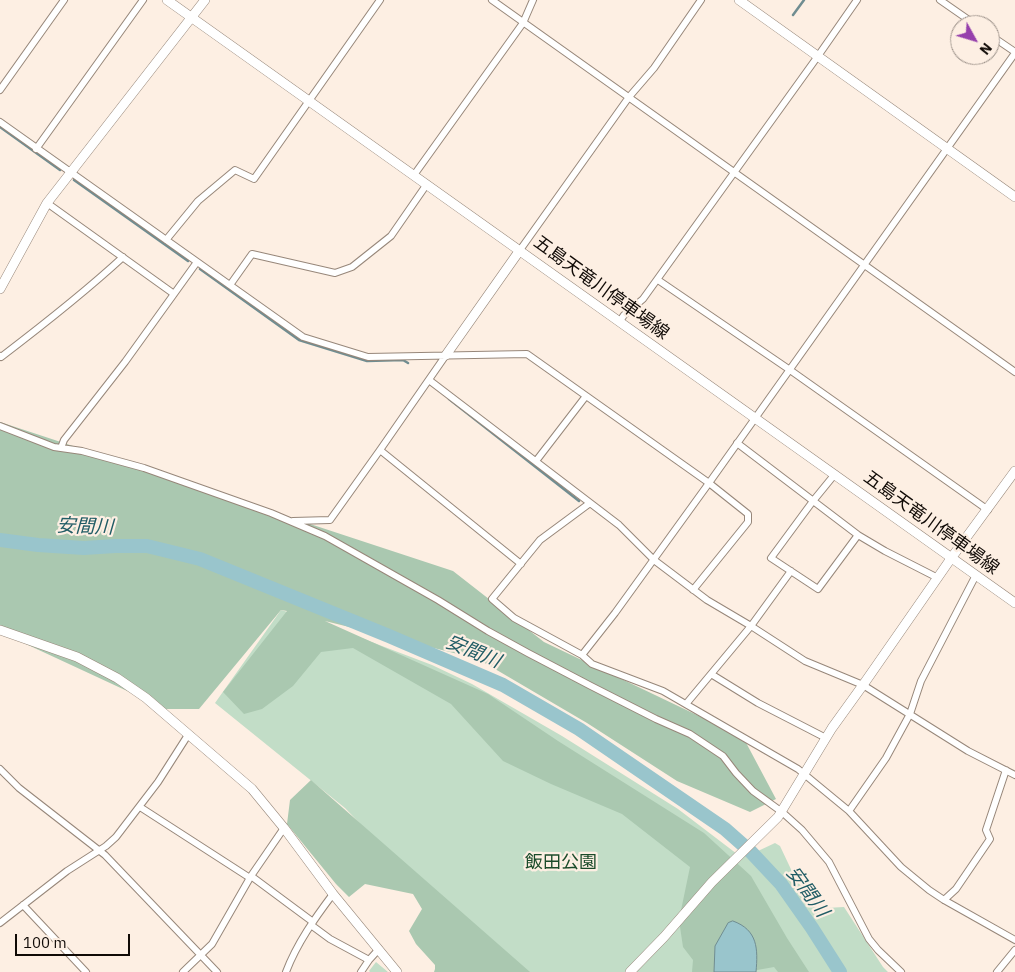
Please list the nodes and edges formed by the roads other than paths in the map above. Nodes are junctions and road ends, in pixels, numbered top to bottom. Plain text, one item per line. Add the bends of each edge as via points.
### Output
1 (64, 0) edge
2 (143, 0) edge
3 (167, 0) edge
4 (205, 0) edge
5 (380, 0) edge
6 (492, 0) edge
7 (533, 0) edge
8 (701, 0) edge
9 (739, 0) edge
10 (857, 0) edge
11 (940, 0) edge
12 (962, 15) edge
13 (191, 17) junction
14 (523, 23) junction
15 (1000, 41) edge
16 (1015, 52) edge
17 (818, 56) junction
18 (0, 90) edge
19 (629, 97) junction
20 (310, 100) junction
21 (0, 122) edge
22 (36, 149) junction
23 (948, 149) junction
24 (734, 172) junction
25 (70, 173) junction
26 (414, 174) junction
27 (426, 184) junction
28 (1015, 197) edge
29 (47, 202) junction
30 (166, 240) junction
31 (520, 250) junction
32 (123, 257) junction
33 (197, 262) junction
34 (864, 265) junction
35 (658, 280) junction
36 (230, 285) junction
37 (0, 288) edge
38 (174, 294) junction
39 (620, 321) junction
40 (446, 355) junction
41 (0, 356) edge
42 (790, 370) junction
43 (1015, 372) edge
44 (429, 380) junction
45 (586, 396) junction
46 (755, 418) junction
47 (0, 426) edge
48 (737, 443) junction
49 (61, 448) junction
50 (380, 450) junction
51 (536, 461) junction
52 (1015, 471) edge
53 (835, 474) junction
54 (709, 483) junction
55 (813, 501) junction
56 (590, 503) junction
57 (988, 510) junction
58 (289, 521) junction
59 (858, 535) junction
60 (952, 557) junction
61 (654, 560) junction
62 (521, 564) junction
63 (790, 571) junction
64 (976, 576) junction
65 (938, 578) junction
66 (693, 590) junction
67 (1015, 603) edge
68 (750, 626) junction
69 (0, 630) edge
70 (582, 655) junction
71 (711, 674) junction
72 (863, 685) junction
73 (686, 704) junction
74 (910, 714) junction
75 (188, 735) junction
76 (826, 738) junction
77 (0, 769) edge
78 (1006, 770) junction
79 (804, 773) junction
80 (1015, 775) edge
81 (140, 807) junction
82 (849, 811) junction
83 (780, 814) junction
84 (284, 828) junction
85 (99, 850) junction
86 (251, 877) junction
87 (333, 894) junction
88 (944, 900) junction
89 (23, 905) junction
90 (0, 922) edge
91 (312, 924) junction
92 (1015, 940) edge
93 (379, 949) junction
94 (1015, 950) edge
95 (201, 955) junction
96 (369, 960) junction
97 (86, 972) edge
98 (183, 972) edge
99 (217, 972) edge
100 (286, 972) edge
101 (361, 972) edge
102 (397, 972) edge
103 (630, 972) edge
104 (901, 972) edge
105 (998, 972) edge

1 - 18 street
2 - 22 street
3 - 13 street, 五島天竜川停車場線
4 - 13 street
5 - 20 street
6 - 14 street
7 - 14 street
8 - 19 street via 654,68
9 - 17 street
10 - 17 street
11 - 12 street
13 - 20 street, 五島天竜川停車場線
13 - 25 street
14 - 19 street
14 - 26 street
15 - 16 street
16 - 23 street
17 - 23 street
17 - 24 street
19 - 24 street
19 - 31 street
20 - 26 street, 五島天竜川停車場線
20 - 30 street via 254,179 235,170 198,201
21 - 22 street
22 - 25 street
23 - 28 street
23 - 34 street
24 - 34 street
24 - 35 street
25 - 29 street
25 - 30 street
26 - 27 street, 五島天竜川停車場線
27 - 31 street, 五島天竜川停車場線
27 - 36 street via 391,236 352,266 335,273 252,254
29 - 32 street
29 - 37 street
30 - 33 street
31 - 39 street, 五島天竜川停車場線
31 - 40 street
32 - 38 street
32 - 41 street via 45,324
33 - 36 street
33 - 38 street
34 - 42 street
34 - 43 street
35 - 39 street via 644,299
35 - 42 street
36 - 40 street via 302,337 368,357
38 - 49 street
39 - 46 street, 五島天竜川停車場線
40 - 44 street
40 - 45 street via 527,354
42 - 46 street
42 - 57 street
44 - 50 street
44 - 51 street
45 - 51 street
45 - 54 street
46 - 48 street
46 - 53 street, 五島天竜川停車場線
47 - 49 street
48 - 54 street
48 - 55 street
49 - 58 street via 144,468
50 - 58 street via 330,520
50 - 62 street
51 - 56 street
52 - 57 street
53 - 55 street
53 - 60 street, 五島天竜川停車場線
54 - 61 street
54 - 66 street via 748,514 748,522
55 - 59 street
55 - 63 street via 771,558
56 - 61 street via 619,525
56 - 62 street via 540,540
57 - 60 street
58 - 83 street via 324,536 591,686 690,734 723,756 753,791
59 - 63 street via 818,589
59 - 65 street
60 - 64 street, 五島天竜川停車場線
60 - 65 street
61 - 66 street
61 - 70 street
62 - 70 street via 492,600 514,618
63 - 68 street
64 - 67 street, 五島天竜川停車場線
64 - 74 street via 921,681
65 - 72 street
66 - 68 street
68 - 71 street
68 - 72 street via 805,661
69 - 75 street via 78,657 109,674 146,698
70 - 73 street via 592,664 663,691
71 - 73 street
71 - 76 street
72 - 74 street
72 - 76 street
73 - 79 street
74 - 78 street via 968,751
74 - 82 street via 886,758
75 - 81 street
75 - 84 street via 252,789
76 - 79 street
77 - 85 street via 19,788
78 - 80 street
78 - 88 street via 986,830 990,839 956,889
79 - 82 street
79 - 83 street
81 - 85 street via 116,837
81 - 86 street
82 - 88 street via 901,867
83 - 103 street
83 - 104 street via 802,830 829,862 869,939
84 - 86 street
84 - 87 street
85 - 89 street
85 - 95 street
86 - 91 street
86 - 95 street via 212,944
87 - 91 street
87 - 93 street
88 - 92 street
89 - 90 street
89 - 97 street
91 - 96 street
91 - 100 street
93 - 96 street
93 - 102 street
94 - 105 street
95 - 98 street
95 - 99 street
96 - 101 street

